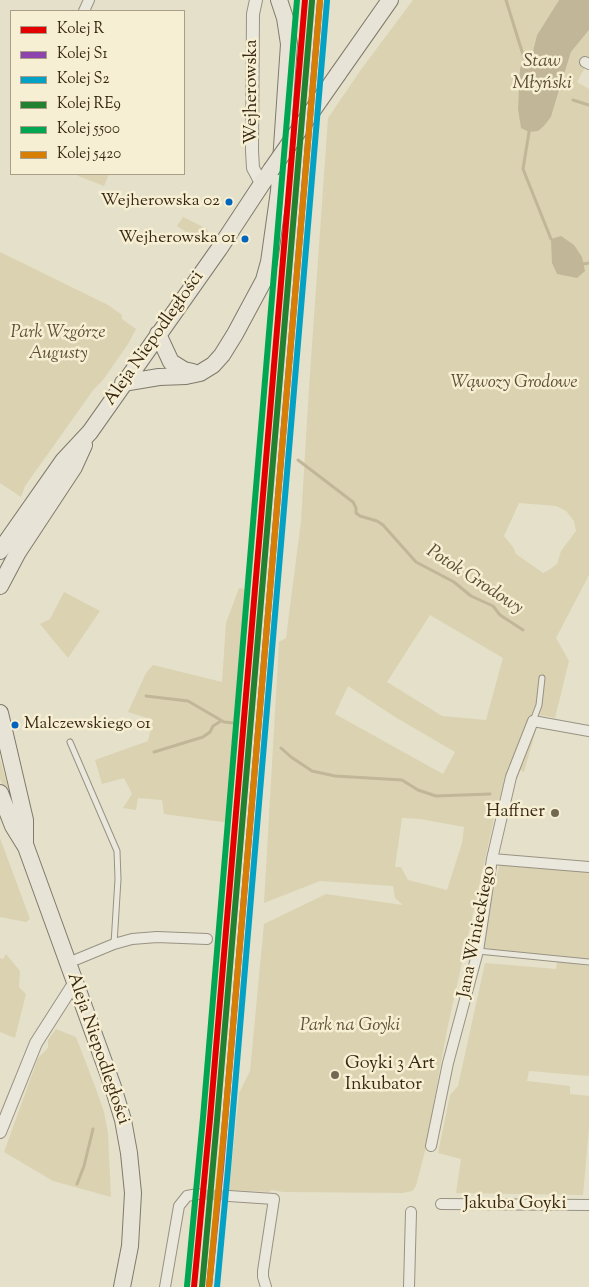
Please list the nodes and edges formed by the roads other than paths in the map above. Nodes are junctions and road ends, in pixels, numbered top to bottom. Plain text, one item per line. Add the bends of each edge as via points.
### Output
1 (256, 0) edge
2 (279, 0) edge
3 (390, 0) edge
4 (261, 183) junction
5 (158, 334) junction
6 (200, 373) junction
7 (123, 383) junction
8 (90, 432) junction
9 (0, 551) edge
10 (0, 586) edge
11 (542, 678) dead end
12 (0, 713) edge
13 (533, 720) junction
14 (589, 731) edge
15 (70, 742) dead end
16 (0, 793) edge
17 (26, 847) junction
18 (492, 858) junction
19 (589, 867) edge
20 (207, 940) dead end
21 (114, 944) junction
22 (478, 951) junction
23 (589, 962) edge
24 (68, 963) junction
25 (75, 982) junction
26 (0, 1132) edge
27 (430, 1146) dead end
28 (198, 1194) tunnel mouth
29 (229, 1196) tunnel mouth
30 (441, 1204) dead end
31 (589, 1205) edge
32 (411, 1212) dead end
33 (122, 1287) edge
34 (165, 1287) edge
35 (266, 1287) edge
36 (409, 1287) edge

1 - 4 street, Wejherowska via 253,14 252,152 253,168
2 - 6 main road via 289,44 279,191 270,262 252,304 222,356
3 - 4 main road, Aleja Niepodległości, bridge
4 - 5 main road, Aleja Niepodległości
5 - 6 main road via 171,362 184,370
5 - 7 main road, Aleja Niepodległości
6 - 7 main road
7 - 8 main road, Aleja Niepodległości
8 - 9 main road, Aleja Niepodległości via 63,461
8 - 10 main road, Aleja Niepodległości via 74,467 18,552
11 - 13 lane via 539,705
12 - 17 main road, Aleja Niepodległości via 25,820
13 - 14 street
13 - 18 street, Jana Winieckiego via 511,777
15 - 21 lane via 116,851 118,879
16 - 17 main road, Aleja Niepodległości via 13,826
17 - 24 main road, Aleja Niepodległości
18 - 19 street
18 - 22 street, Jana Winieckiego
20 - 21 street via 151,937
21 - 24 street
22 - 23 lane
22 - 27 street, Jana Winieckiego
24 - 25 main road, Aleja Niepodległości
25 - 26 street via 36,1043
25 - 33 main road, Aleja Niepodległości via 113,1087 129,1153 132,1229
28 - 34 street via 187,1196 179,1206
29 - 35 street via 274,1199 262,1271
30 - 31 street, Jakuba Goyki
32 - 36 street

